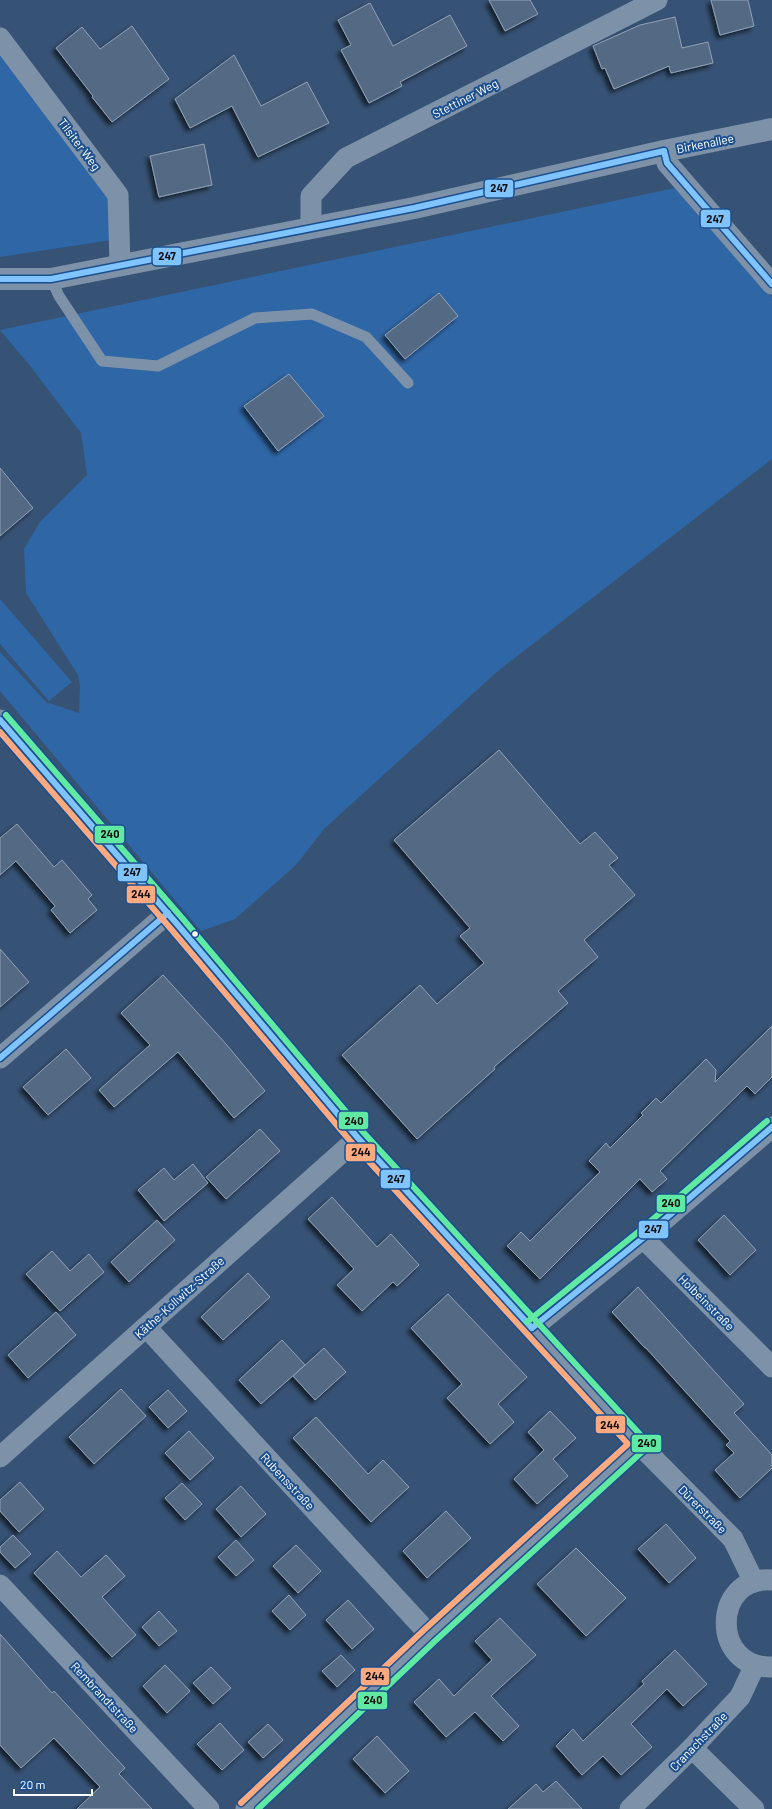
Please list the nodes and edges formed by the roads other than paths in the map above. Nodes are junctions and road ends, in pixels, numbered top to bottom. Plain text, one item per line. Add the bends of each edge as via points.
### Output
1 (657, 0) edge
2 (0, 38) edge
3 (772, 130) edge
4 (664, 151) junction
5 (311, 228) junction
6 (120, 264) junction
7 (51, 278) junction
8 (0, 279) edge
9 (772, 284) edge
10 (408, 382) dead end
11 (0, 720) edge
12 (168, 913) junction
13 (0, 1058) edge
14 (772, 1127) edge
15 (358, 1138) junction
16 (643, 1238) junction
17 (146, 1327) junction
18 (532, 1328) junction
19 (772, 1367) edge
20 (639, 1444) junction
21 (0, 1457) edge
22 (763, 1581) edge
23 (0, 1585) edge
24 (430, 1635) junction
25 (764, 1666) edge
26 (692, 1748) junction
27 (209, 1809) edge
28 (246, 1809) edge
29 (630, 1809) edge
30 (754, 1809) edge

1 - 5 street, Stettiner Weg via 346,158 311,196
2 - 6 street, Tilsiter Weg via 118,195
3 - 4 street, Birkenallee
4 - 5 street, Birkenallee via 414,208
4 - 9 street via 667,163
5 - 6 street, Birkenallee
6 - 7 street, Birkenallee
7 - 8 street, Birkenallee
7 - 10 lane via 102,361 158,366 255,318 312,314 366,337
11 - 12 street, Dürerstraße
12 - 13 street
12 - 15 street, Dürerstraße
14 - 16 street
15 - 17 street, Käthe-Kollwitz-Straße
15 - 18 street, Dürerstraße
16 - 18 street
16 - 19 street, Holbeinstraße
17 - 21 street, Käthe-Kollwitz-Straße
17 - 24 street, Rubensstraße
18 - 20 street, Dürerstraße
20 - 22 street, Dürerstraße via 734,1539
20 - 24 street
22 - 25 street via 740,1590 731,1602 726,1617 726,1632 732,1646 742,1658
23 - 27 street, Rembrandtstraße
24 - 28 street
25 - 26 street, Cranachstraße via 740,1698
26 - 29 street, Cranachstraße
26 - 30 street

